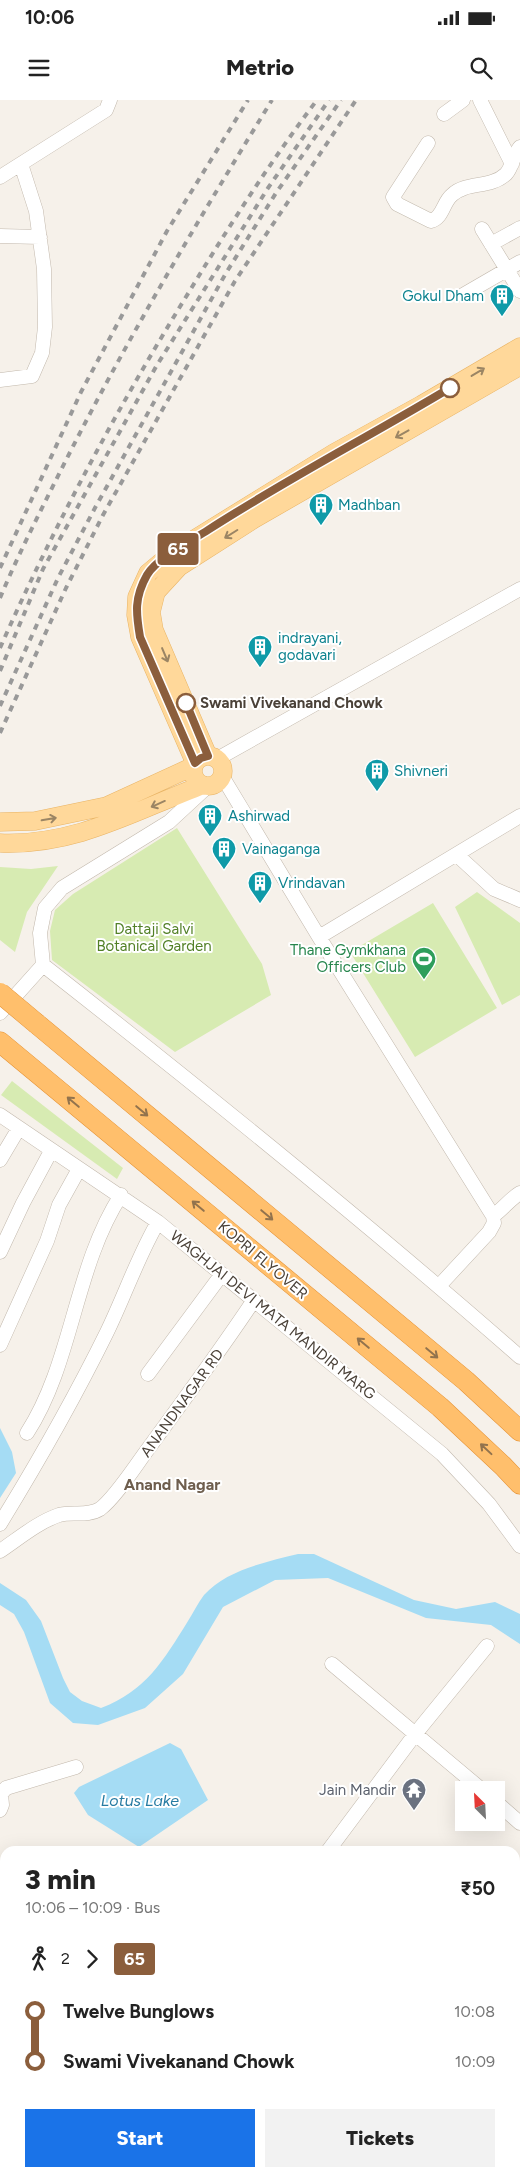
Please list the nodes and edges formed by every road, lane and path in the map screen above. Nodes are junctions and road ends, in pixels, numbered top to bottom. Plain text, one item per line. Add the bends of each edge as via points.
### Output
1 (110, 100) edge
2 (463, 100) edge
3 (480, 100) edge
4 (444, 114) dead end
5 (428, 143) dead end
6 (520, 147) edge
7 (21, 164) junction
8 (512, 164) junction
9 (0, 177) edge
10 (520, 228) edge
11 (482, 229) dead end
12 (0, 236) edge
13 (40, 237) junction
14 (491, 244) junction
15 (520, 262) edge
16 (507, 270) junction
17 (520, 291) edge
18 (463, 295) dead end
19 (520, 347) edge
20 (520, 366) edge
21 (0, 380) edge
22 (425, 412) junction
23 (520, 588) edge
24 (204, 761) junction
25 (222, 776) junction
26 (205, 785) junction
27 (520, 816) edge
28 (0, 822) edge
29 (0, 843) edge
30 (457, 855) junction
31 (520, 900) edge
32 (319, 937) junction
33 (43, 965) junction
34 (0, 993) edge
35 (0, 1013) edge
36 (6, 1046) edge
37 (0, 1115) edge
38 (19, 1128) junction
39 (51, 1151) junction
40 (0, 1160) edge
41 (79, 1169) junction
42 (520, 1193) edge
43 (121, 1195) junction
44 (513, 1206) edge
45 (493, 1216) junction
46 (158, 1222) junction
47 (0, 1252) edge
48 (222, 1274) junction
49 (439, 1286) junction
50 (254, 1300) junction
51 (0, 1345) edge
52 (520, 1357) edge
53 (148, 1374) dead end
54 (520, 1431) edge
55 (27, 1433) dead end
56 (520, 1484) edge
57 (0, 1524) edge
58 (520, 1546) edge
59 (0, 1551) edge
60 (487, 1646) dead end
61 (332, 1664) dead end
62 (416, 1734) junction
63 (76, 1767) dead end
64 (471, 1781) edge
65 (0, 1810) edge
66 (505, 1810) edge
67 (520, 1823) edge
68 (332, 1846) edge

1 - 7 street via 106,110
2 - 4 street
3 - 8 street
5 - 8 street via 394,198 397,204 428,221 438,219 456,191 492,184 504,176
6 - 8 street
7 - 9 street
7 - 13 street via 36,211
10 - 14 street
11 - 14 street
12 - 13 street
13 - 21 street via 45,326 42,352 32,376
14 - 16 street
15 - 16 street
16 - 17 street
16 - 18 street
22 -> 19 main road
20 - 22 main road
22 - 24 main road via 148,573 137,597 136,615
23 - 24 street
24 - 25 main road via 222,766
24 - 26 main road via 193,770 195,780
28 -> 24 main road via 36,821 107,806
25 - 26 main road via 217,783
25 - 32 street
26 -> 29 main road via 87,832 39,841
26 - 33 street via 169,822 62,888 45,908 40,933
27 - 30 street
30 - 31 street via 494,889
30 - 32 street
32 - 45 street
33 - 35 street
33 - 49 street
34 -> 54 highway, bridge via 466,1381
56 -> 36 highway, KOPRI FLYOVER via 440,1407
37 - 38 street, WAGHJAI DEVI MATA MANDIR MARG
38 - 39 street, WAGHJAI DEVI MATA MANDIR MARG
38 - 40 street
39 - 41 street, WAGHJAI DEVI MATA MANDIR MARG
39 - 47 street
41 - 43 street, WAGHJAI DEVI MATA MANDIR MARG
41 - 51 street via 60,1205 46,1245
42 - 44 street via 513,1197
43 - 46 street, WAGHJAI DEVI MATA MANDIR MARG
43 - 55 street via 105,1219 55,1377
44 - 45 street
45 - 49 street via 494,1223 489,1232
46 - 48 street, WAGHJAI DEVI MATA MANDIR MARG
46 - 57 street via 94,1357
48 - 50 street, WAGHJAI DEVI MATA MANDIR MARG
48 - 53 street
49 - 52 street
50 - 58 street, WAGHJAI DEVI MATA MANDIR MARG via 442,1454 489,1504
50 - 59 street, ANANDNAGAR RD via 134,1468 102,1507 80,1515 60,1515
60 - 62 street
61 - 62 street
62 - 64 street
62 - 68 street
63 - 65 street via 6,1788 1,1794
66 - 67 street

